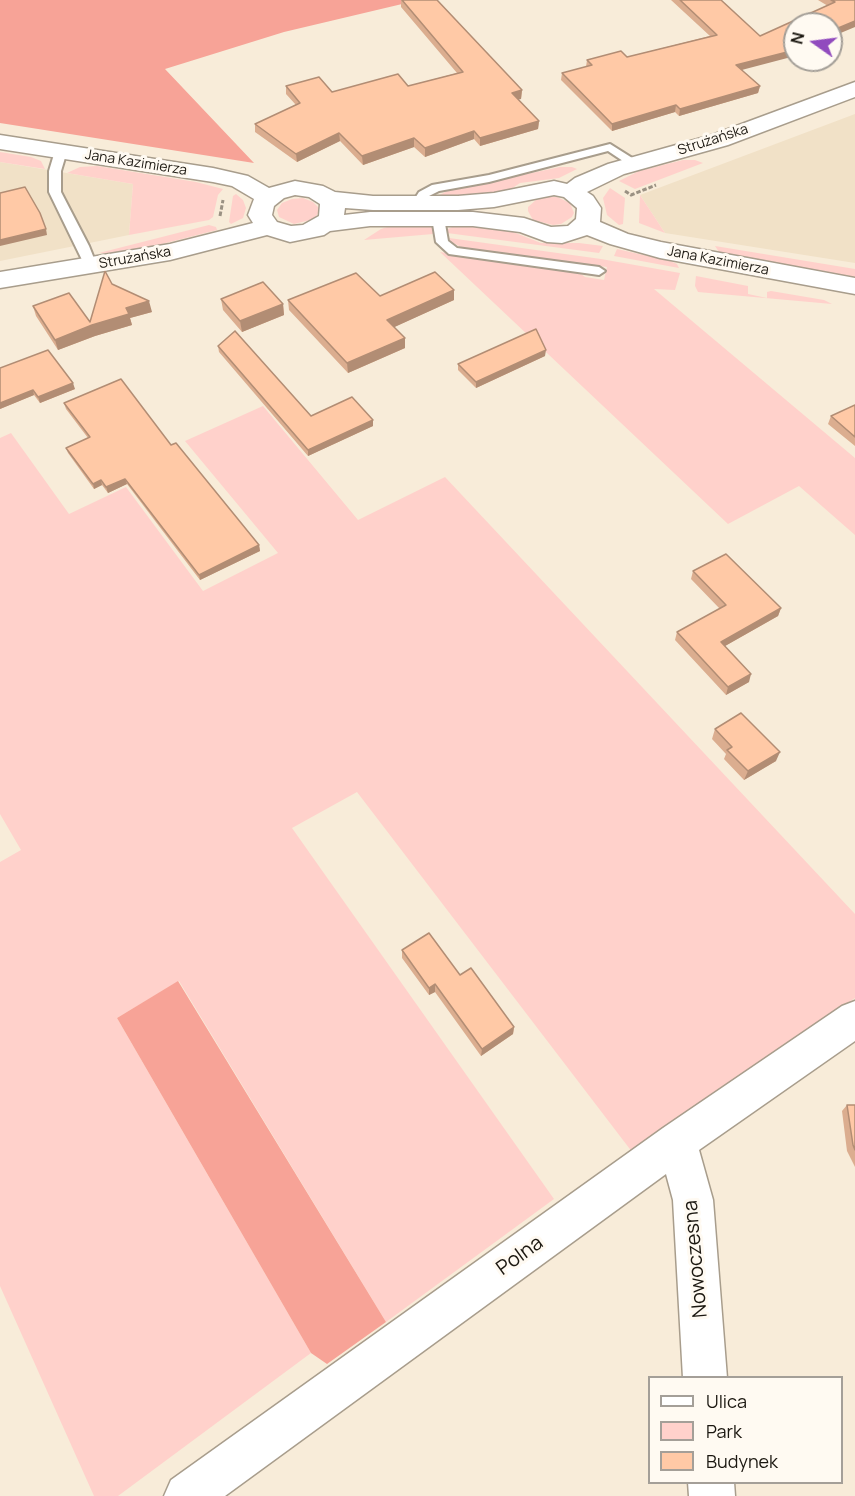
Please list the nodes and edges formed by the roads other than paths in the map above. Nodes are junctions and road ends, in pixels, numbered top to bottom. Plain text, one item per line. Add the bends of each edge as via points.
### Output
1 (855, 89) edge
2 (0, 142) edge
3 (61, 152) junction
4 (633, 163) junction
5 (572, 192) junction
6 (526, 194) junction
7 (268, 197) junction
8 (329, 199) junction
9 (418, 203) junction
10 (438, 218) junction
11 (325, 225) junction
12 (524, 225) junction
13 (585, 225) junction
14 (268, 227) junction
15 (91, 266) junction
16 (600, 271) dead end
17 (0, 280) edge
18 (855, 286) edge
19 (855, 1019) edge
20 (677, 1142) junction
21 (705, 1376) edge
22 (187, 1496) edge

1 - 4 main road, Strużańska via 720,140
2 - 3 main road, Jana Kazimierza
3 - 7 main road, Jana Kazimierza via 213,175 240,181
3 - 15 lane via 55,171 56,192
4 - 5 main road, Strużańska via 583,183
4 - 9 lane via 610,147 436,188
5 - 6 main road via 548,189
5 - 13 main road via 589,208
6 - 9 main road via 458,203
6 - 12 main road via 517,211
7 - 8 main road via 286,190 305,189
7 - 14 main road via 260,209 262,221
8 - 9 main road
8 - 11 main road via 333,212
10 - 11 main road via 370,219
10 - 12 main road
10 - 16 lane via 442,242 453,251
11 - 14 main road via 303,233
12 - 13 main road via 562,235
13 - 18 main road, Jana Kazimierza via 660,250
14 - 15 main road, Strużańska via 170,252
15 - 17 main road, Strużańska
19 - 20 main road, Polna
20 - 21 main road, Nowoczesna via 693,1200
20 - 22 main road, Polna

